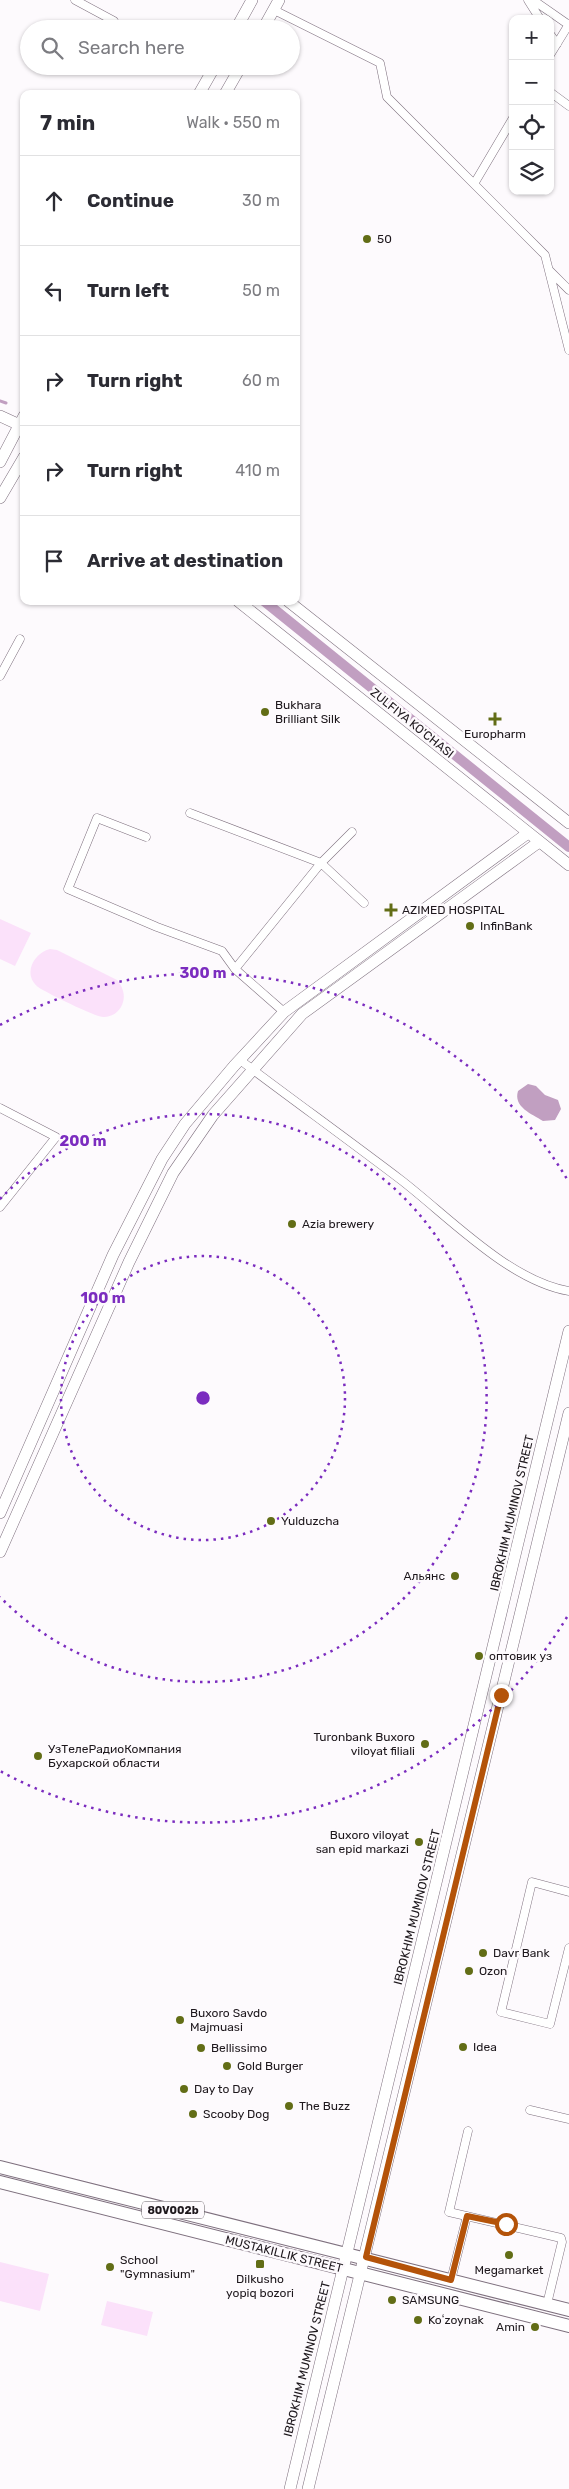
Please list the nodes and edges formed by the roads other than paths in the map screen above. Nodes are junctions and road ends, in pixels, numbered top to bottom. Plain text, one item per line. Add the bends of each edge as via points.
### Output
1 (75, 0) edge
2 (252, 0) edge
3 (528, 0) edge
4 (534, 0) edge
5 (276, 5) edge
6 (537, 15) edge
7 (112, 20) edge
8 (241, 20) edge
9 (268, 20) edge
10 (569, 24) edge
11 (554, 40) edge
12 (557, 44) junction
13 (554, 49) edge
14 (210, 75) edge
15 (236, 75) edge
16 (201, 90) edge
17 (227, 90) edge
18 (554, 95) edge
19 (569, 106) edge
20 (509, 125) edge
21 (474, 184) junction
22 (549, 270) junction
23 (569, 290) edge
24 (569, 350) edge
25 (0, 416) edge
26 (20, 422) edge
27 (20, 428) edge
28 (0, 462) edge
29 (20, 464) edge
30 (20, 477) edge
31 (2, 494) edge
32 (243, 605) edge
33 (293, 605) edge
34 (20, 639) dead end
35 (0, 676) edge
36 (190, 813) dead end
37 (569, 823) edge
38 (352, 832) dead end
39 (528, 833) junction
40 (146, 837) dead end
41 (539, 842) junction
42 (321, 863) junction
43 (569, 866) edge
44 (364, 903) dead end
45 (235, 969) junction
46 (288, 1009) junction
47 (240, 1060) junction
48 (254, 1070) junction
49 (0, 1108) edge
50 (0, 1207) edge
51 (569, 1291) edge
52 (569, 1331) edge
53 (569, 1413) edge
54 (0, 1513) edge
55 (0, 1552) edge
56 (569, 1892) edge
57 (569, 1948) edge
58 (530, 2110) dead end
59 (569, 2119) edge
60 (468, 2132) dead end
61 (0, 2166) edge
62 (0, 2182) edge
63 (467, 2216) junction
64 (347, 2252) junction
65 (366, 2257) junction
66 (343, 2269) junction
67 (361, 2274) junction
68 (451, 2280) junction
69 (547, 2304) junction
70 (569, 2310) edge
71 (569, 2326) edge
72 (290, 2489) edge
73 (308, 2489) edge

1 - 7 street
2 - 8 main road
3 - 6 street
4 - 10 street
5 - 9 main road
5 - 21 street via 380,63 387,97
10 - 12 street
11 - 12 street
12 - 13 street
14 - 16 main road
15 - 17 main road
18 - 19 street
20 - 21 street
21 - 22 street via 545,254
22 - 23 street
22 - 24 street
25 - 26 main road
27 - 28 main road
29 - 31 main road
30 - 31 main road
32 - 39 main road, ZULFIYA KO'CHASI
33 - 37 main road, ZULFIYA KO'CHASI
34 - 35 street
36 - 42 street
38 - 42 street
39 - 41 main road, ZULFIYA KO'CHASI
39 - 46 main road
40 - 45 street via 97,818 68,889 222,951
41 - 43 main road, ZULFIYA KO'CHASI
41 - 48 main road via 302,1014
42 - 44 street
42 - 45 street
45 - 46 street
46 - 47 main road
47 - 48 street
47 - 54 main road via 185,1124 147,1188 113,1255
48 - 51 street via 514,1270 544,1286
48 - 55 main road via 213,1114 173,1173 129,1262
49 - 50 street via 56,1137
52 - 64 main road, IBROKHIM MUMINOV STREET
53 - 65 main road
56 - 57 street via 532,1882 501,2012 550,2024
58 - 59 street
60 - 63 street via 449,2212
61 - 64 main road, MUSTAKILLIK STREET / 80V002b
62 - 66 main road, MUSTAKILLIK STREET / 80V002b
63 - 68 street
63 - 69 street via 561,2238
64 - 65 main road, MUSTAKILLIK STREET
64 - 66 main road, IBROKHIM MUMINOV STREET
65 - 67 main road
65 - 68 main road, MUSTAKILLIK STREET
66 - 67 main road, MUSTAKILLIK STREET
66 - 72 main road, IBROKHIM MUMINOV STREET
67 - 71 main road, MUSTAKILLIK STREET
67 - 73 main road
68 - 69 main road, MUSTAKILLIK STREET
69 - 70 main road, MUSTAKILLIK STREET

